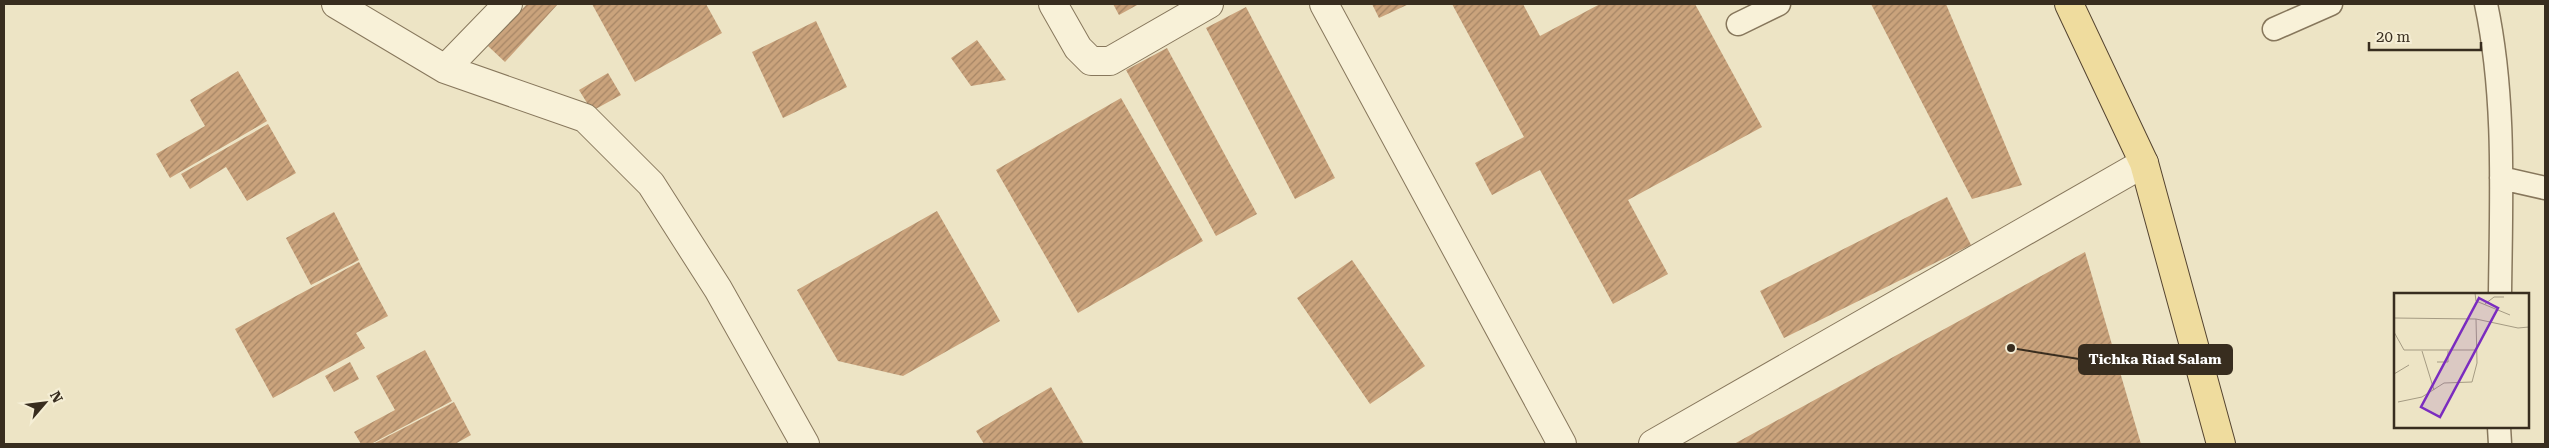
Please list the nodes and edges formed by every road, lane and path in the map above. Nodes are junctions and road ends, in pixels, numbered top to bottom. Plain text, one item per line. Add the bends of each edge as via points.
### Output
1 (336, 4) edge
2 (508, 4) edge
3 (1053, 4) edge
4 (1209, 4) edge
5 (1324, 4) edge
6 (1779, 4) edge
7 (2069, 4) edge
8 (2331, 4) edge
9 (2486, 4) edge
10 (1738, 24) dead end
11 (2274, 29) dead end
12 (445, 69) junction
13 (2144, 163) junction
14 (2501, 178) junction
15 (2545, 188) edge
16 (2500, 293) edge
17 (2499, 428) edge
18 (805, 444) edge
19 (1562, 444) edge
20 (1653, 444) edge
21 (2221, 444) edge
22 (2500, 444) edge

1 - 12 street
2 - 12 street
3 - 4 street via 1078,48 1091,61 1110,61
5 - 19 street
6 - 10 lane
7 - 13 main road
8 - 11 lane
9 - 14 lane via 2495,46
12 - 18 street via 585,118 652,184 718,289
13 - 20 street
13 - 21 main road
14 - 15 lane
14 - 16 lane
17 - 22 lane

